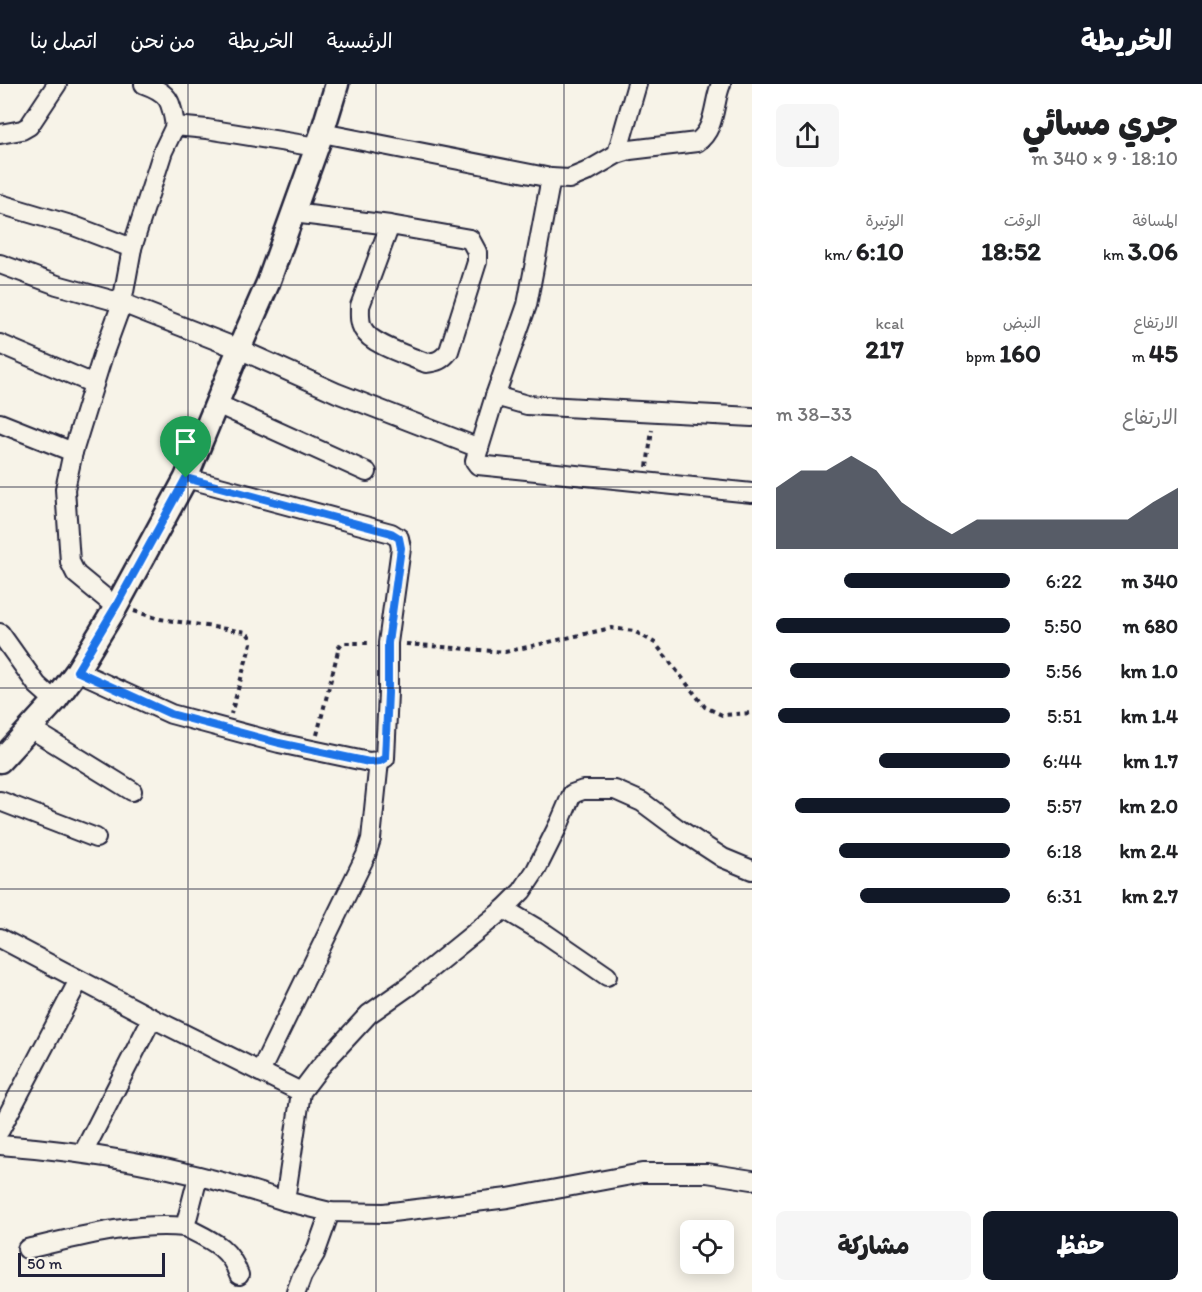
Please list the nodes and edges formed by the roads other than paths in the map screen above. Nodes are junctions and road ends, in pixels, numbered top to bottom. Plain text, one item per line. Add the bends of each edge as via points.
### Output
1 (57, 84) edge
2 (144, 84) edge
3 (337, 84) edge
4 (637, 84) edge
5 (721, 84) edge
6 (175, 126) junction
7 (0, 134) edge
8 (320, 140) junction
9 (617, 154) junction
10 (551, 178) junction
11 (0, 204) edge
12 (293, 213) junction
13 (390, 225) junction
14 (132, 248) junction
15 (0, 264) edge
16 (122, 303) junction
17 (0, 344) edge
18 (238, 349) junction
19 (94, 384) junction
20 (495, 396) junction
21 (217, 404) junction
22 (752, 417) edge
23 (0, 423) edge
24 (479, 448) junction
25 (73, 452) junction
26 (367, 472) dead end
27 (186, 478) junction
28 (752, 494) edge
29 (116, 606) junction
30 (0, 633) edge
31 (77, 671) junction
32 (55, 700) junction
33 (30, 728) junction
34 (0, 761) edge
35 (380, 761) junction
36 (132, 791) dead end
37 (0, 801) edge
38 (96, 838) dead end
39 (752, 870) edge
40 (504, 909) junction
41 (1, 940) edge
42 (607, 976) dead end
43 (79, 980) junction
44 (152, 1018) junction
45 (260, 1072) junction
46 (301, 1092) junction
47 (0, 1130) edge
48 (0, 1145) edge
49 (83, 1153) junction
50 (198, 1177) junction
51 (752, 1180) edge
52 (285, 1201) junction
53 (330, 1212) junction
54 (185, 1227) junction
55 (27, 1249) dead end
56 (238, 1275) dead end
57 (296, 1292) edge

1 - 7 street via 29,126
2 - 6 street via 164,93
3 - 8 street
4 - 9 street
5 - 9 street via 711,123 697,142
6 - 8 street
6 - 14 street via 163,151
8 - 10 street
8 - 12 street
9 - 10 street via 569,179
10 - 20 street via 527,305
11 - 14 street
12 - 13 street
12 - 18 street via 268,283
13 - 13 street via 360,306 363,330 372,340 434,363 448,351 477,252 470,239
14 - 16 street
15 - 16 street
16 - 18 street
16 - 19 street
17 - 19 street
18 - 21 street
18 - 24 street via 337,393
19 - 25 street
20 - 22 street via 527,405
20 - 24 street
21 - 26 street
21 - 27 street
23 - 25 street
24 - 28 street via 475,461 478,465
25 - 29 street via 65,489 70,562 76,574
27 - 29 street
27 - 35 street via 399,538 401,548 388,643 386,754
29 - 31 street
30 - 32 street via 38,685
31 - 32 street
31 - 35 street via 171,714 313,750
32 - 33 street
33 - 34 street
33 - 36 street
35 - 45 street via 366,855
37 - 38 street
39 - 40 street via 723,858 642,802 615,790 583,790 572,794 536,870
40 - 42 street
40 - 46 street via 369,1014
41 - 43 street
43 - 44 street
43 - 47 street
44 - 45 street
44 - 49 street
45 - 46 street
46 - 52 street
48 - 49 street
49 - 50 street
50 - 52 street
50 - 54 street
51 - 53 street via 707,1173 642,1173 508,1198 384,1213
52 - 53 street
53 - 57 street
54 - 55 street via 160,1225 96,1232
54 - 56 street via 225,1249

